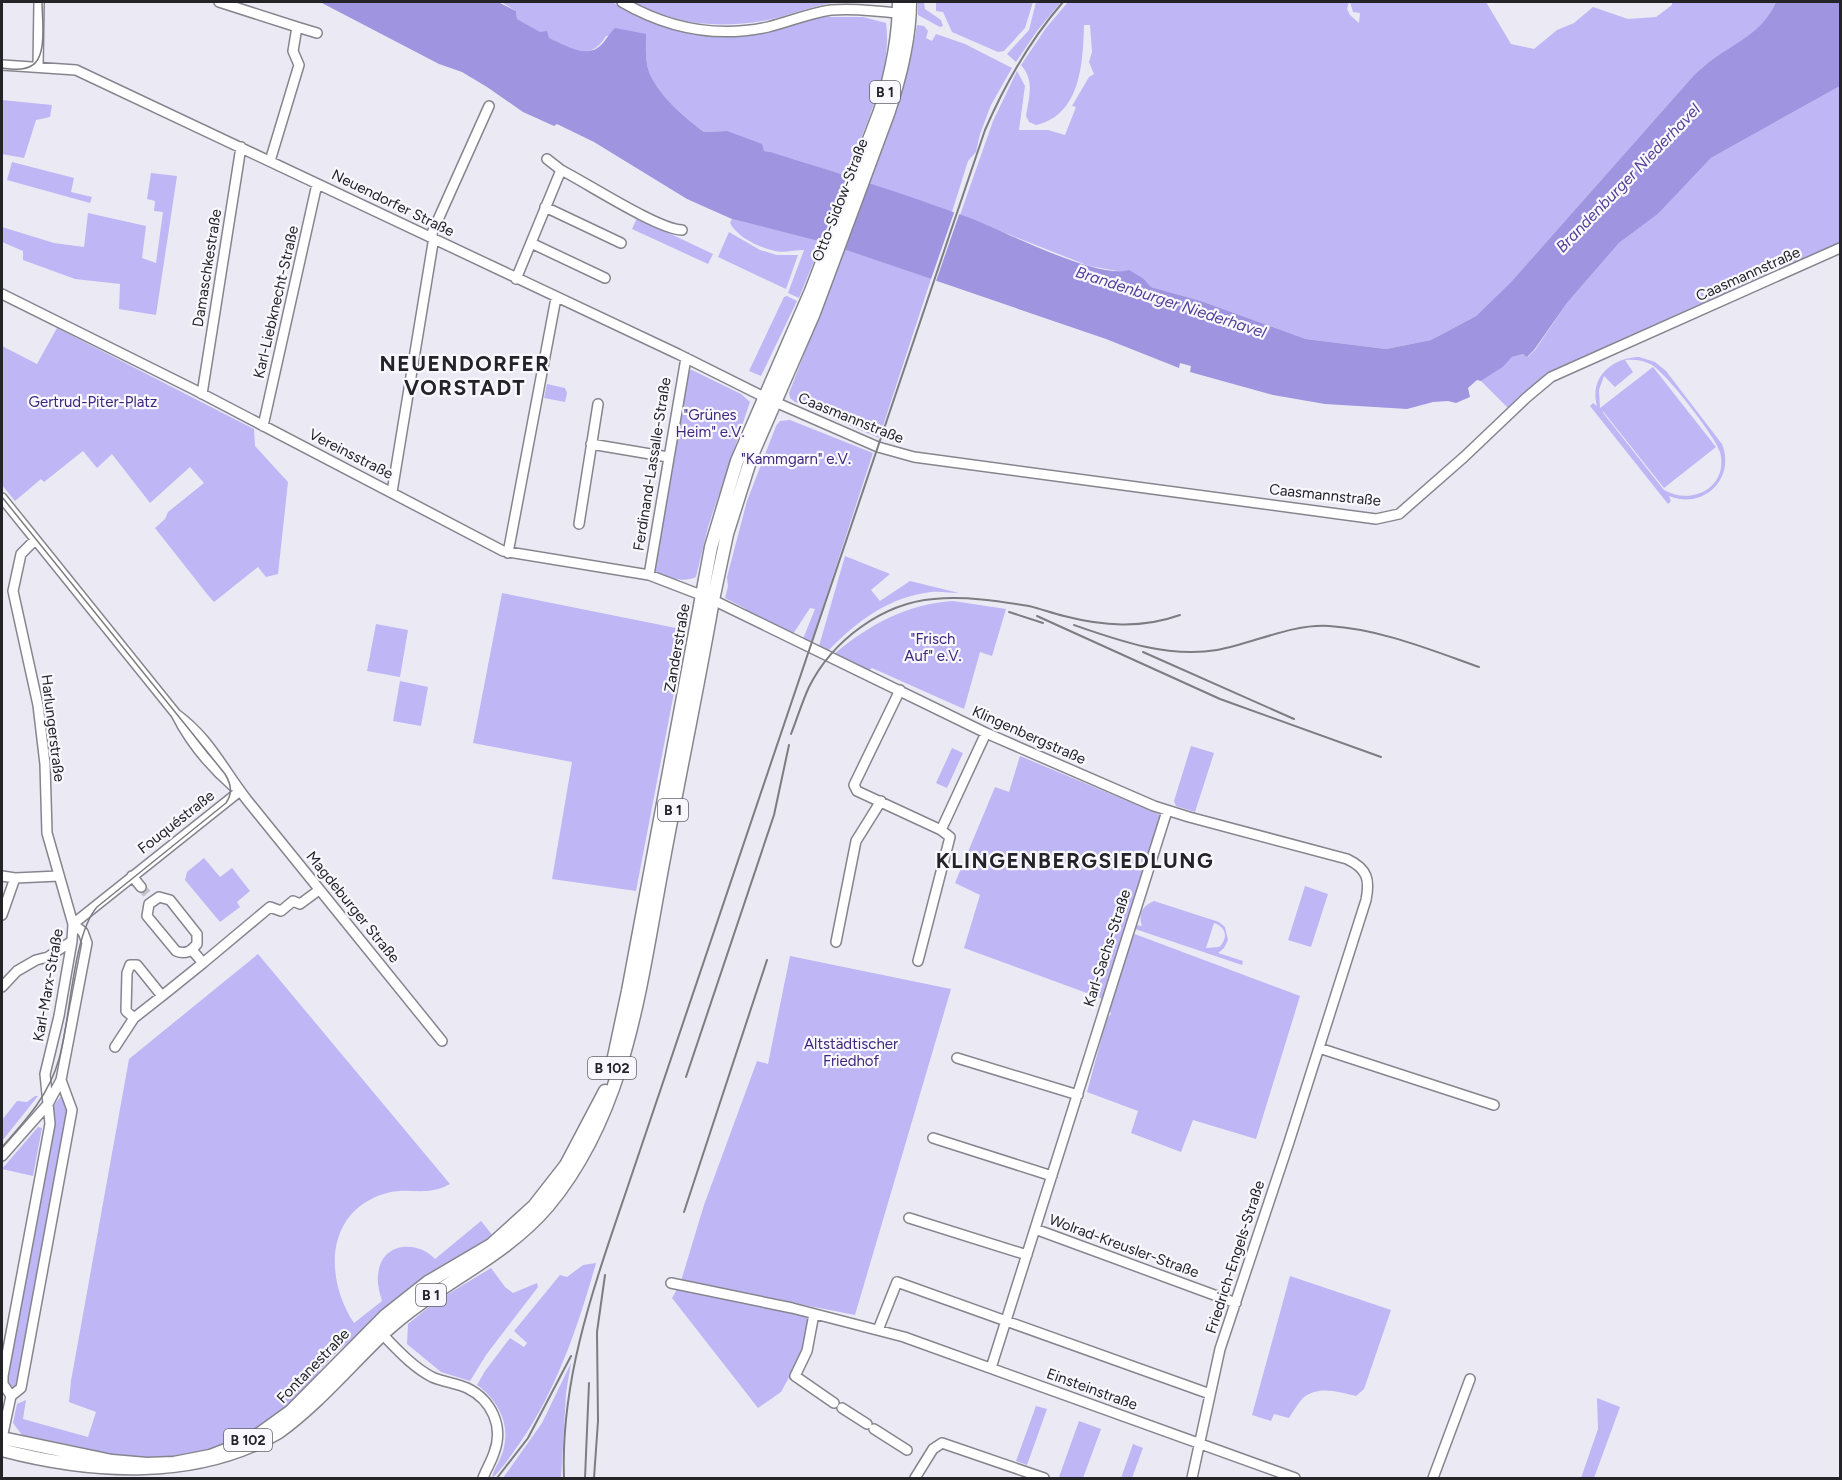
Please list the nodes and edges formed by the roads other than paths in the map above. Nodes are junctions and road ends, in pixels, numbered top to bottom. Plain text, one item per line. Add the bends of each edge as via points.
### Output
1 (39, 2) edge
2 (219, 2) edge
3 (622, 2) edge
4 (910, 2) edge
5 (903, 10) edge
6 (297, 27) junction
7 (317, 33) dead end
8 (2, 66) edge
9 (39, 67) junction
10 (489, 106) dead end
11 (241, 147) junction
12 (547, 159) dead end
13 (270, 161) junction
14 (561, 170) junction
15 (318, 184) junction
16 (545, 207) junction
17 (682, 230) dead end
18 (432, 239) junction
19 (531, 243) junction
20 (621, 243) dead end
21 (1840, 248) edge
22 (604, 278) dead end
23 (516, 279) junction
24 (2, 294) edge
25 (556, 298) junction
26 (686, 358) junction
27 (202, 394) junction
28 (769, 400) junction
29 (598, 404) dead end
30 (263, 426) junction
31 (591, 444) junction
32 (668, 457) junction
33 (392, 492) junction
34 (2, 498) edge
35 (579, 524) dead end
36 (35, 540) junction
37 (508, 552) junction
38 (649, 575) junction
39 (707, 597) junction
40 (900, 690) junction
41 (986, 733) junction
42 (240, 791) junction
43 (880, 801) junction
44 (1167, 811) junction
45 (941, 830) junction
46 (1347, 859) joint
47 (2, 876) edge
48 (59, 876) junction
49 (132, 876) junction
50 (15, 878) junction
51 (141, 887) tunnel mouth
52 (319, 890) junction
53 (649, 911) junction
54 (2, 915) edge
55 (73, 924) junction
56 (72, 940) junction
57 (836, 942) dead end
58 (192, 950) junction
59 (48, 957) junction
60 (918, 960) dead end
61 (203, 963) junction
62 (68, 966) junction
63 (3, 981) edge
64 (628, 991) joint
65 (162, 996) junction
66 (134, 1018) junction
67 (442, 1041) dead end
68 (115, 1047) dead end
69 (1319, 1048) junction
70 (957, 1058) dead end
71 (61, 1080) junction
72 (1077, 1095) junction
73 (48, 1104) junction
74 (1494, 1105) dead end
75 (933, 1138) dead end
76 (580, 1140) joint
77 (2, 1156) edge
78 (1052, 1176) junction
79 (568, 1179) joint
80 (909, 1218) dead end
81 (1035, 1229) junction
82 (1028, 1255) junction
83 (671, 1283) dead end
84 (1236, 1303) junction
85 (814, 1314) junction
86 (1007, 1321) junction
87 (378, 1330) junction
88 (878, 1330) junction
89 (991, 1368) junction
90 (1470, 1379) dead end
91 (1210, 1394) junction
92 (6, 1396) edge
93 (2, 1438) edge
94 (1200, 1444) junction
95 (2, 1450) edge
96 (916, 1456) junction
97 (483, 1479) edge
98 (915, 1479) edge
99 (1044, 1479) edge
100 (1192, 1479) edge
101 (1295, 1479) edge
102 (1433, 1479) edge

1 - 9 street
2 - 6 street
3 - 5 street via 667,23 716,32 768,27 831,10
4 - 5 main road, Otto-Sidow-Straße / B 1
5 - 28 main road, Otto-Sidow-Straße / B 1 via 889,81 862,169
6 - 7 street
6 - 13 street via 293,51 299,65
8 - 9 street, Neuendorfer Straße
9 - 11 street, Neuendorfer Straße via 76,70
10 - 18 street
11 - 13 street, Neuendorfer Straße
11 - 27 street, Damaschkestraße
12 - 14 street
13 - 15 street, Neuendorfer Straße
14 - 16 street
14 - 17 street via 642,214
15 - 18 street, Neuendorfer Straße
15 - 30 street, Karl-Liebknecht-Straße
16 - 19 street
16 - 20 street
18 - 23 street, Neuendorfer Straße
18 - 33 street
19 - 22 street
19 - 23 street
21 - 28 street, Caasmannstraße via 1551,376 1399,514 1376,519 914,457 878,447
23 - 25 street, Neuendorfer Straße
24 - 27 street, Vereinsstraße
25 - 26 street, Neuendorfer Straße
25 - 37 street
26 - 28 street, Neuendorfer Straße
26 - 32 street, Ferdinand-Lassalle-Straße
27 - 30 street, Vereinsstraße
28 - 39 main road, Zanderstraße / B 1 via 731,480 711,547
29 - 31 street
30 - 33 street, Vereinsstraße
31 - 32 street
31 - 35 street
32 - 38 street, Ferdinand-Lassalle-Straße
33 - 37 street, Vereinsstraße
34 - 36 street, Magdeburger Straße
36 - 42 street, Magdeburger Straße via 176,714 193,726
36 - 48 street, Harlungerstraße via 21,554 13,591 38,705 47,833
37 - 38 street, Vereinsstraße
38 - 39 street, Vereinsstraße
39 - 40 street, Klingenbergstraße
39 - 53 main road, Zanderstraße / B 1
40 - 41 street, Klingenbergstraße
40 - 43 street via 854,785 857,791
41 - 44 street, Klingenbergstraße
41 - 45 street
42 - 49 street, Fouquéstraße
42 - 52 street, Magdeburger Straße
43 - 45 street
43 - 57 street via 856,841
44 - 46 street, Klingenbergstraße
44 - 72 street, Karl-Sachs-Straße
45 - 60 street via 950,837
46 - 69 street, Friedrich-Engels-Straße via 1360,867 1369,884
47 - 50 street
48 - 50 street
48 - 55 street, Harlungerstraße
49 - 51 street
49 - 55 street, Fouquéstraße
50 - 54 street
52 - 61 street via 300,904 293,901 281,911 270,907
52 - 67 street, Magdeburger Straße
53 - 64 main road, Zanderstraße / B 1
53 - 79 main road, Zanderstraße / B 1 via 637,1004 613,1090 596,1133
55 - 56 street, Karl-Marx-Straße
55 - 71 street, Karl-Marx-Straße via 83,932 87,943
56 - 59 street
56 - 62 street, Karl-Marx-Straße
58 - 58 street via 182,954 176,951 147,916 150,898 170,900 197,934
58 - 61 street
59 - 62 street
59 - 63 street
61 - 65 street
62 - 73 street, Karl-Marx-Straße via 45,1074
64 - 76 main road, Zanderstraße / B 102 via 607,1086
65 - 66 street
65 - 66 street via 137,965 130,965 126,1011
66 - 68 street
69 - 74 street
69 - 84 street, Friedrich-Engels-Straße
70 - 72 street
71 - 73 street, Karl-Marx-Straße
71 - 92 street, Karl-Marx-Straße via 72,1110 21,1388
72 - 78 street, Karl-Sachs-Straße
73 - 77 street
73 - 92 street, Karl-Marx-Straße via 50,1124 3,1376
75 - 78 street
76 - 87 main road, Fontanestraße / B 102 via 543,1196 514,1225 479,1253 429,1282
78 - 81 street, Karl-Sachs-Straße
79 - 87 main road, Fontanestraße / B 1 via 527,1228 496,1253
80 - 82 street
81 - 82 street, Karl-Sachs-Straße
81 - 84 street, Wolrad-Kreusler-Straße
82 - 86 street, Karl-Sachs-Straße
83 - 85 street, Einsteinstraße
84 - 91 street, Friedrich-Engels-Straße
85 - 88 street, Einsteinstraße
85 - 96 street via 807,1351 795,1376
86 - 88 street via 897,1282
86 - 89 street, Karl-Sachs-Straße
86 - 91 street
87 - 93 main road, Fontanestraße / B 102 via 282,1418 248,1440 210,1456 174,1463 128,1463
87 - 95 main road, Fontanestraße / B 102 via 281,1431 216,1463 178,1471 135,1473
87 - 97 street via 418,1368 472,1391 490,1408 498,1434 495,1453
88 - 89 street, Einsteinstraße
89 - 94 street, Einsteinstraße
90 - 102 street
91 - 94 street, Friedrich-Engels-Straße
92 - 93 street, Karl-Marx-Straße
94 - 100 street, Friedrich-Engels-Straße
94 - 101 street, Einsteinstraße
96 - 98 street
96 - 99 street via 942,1443

